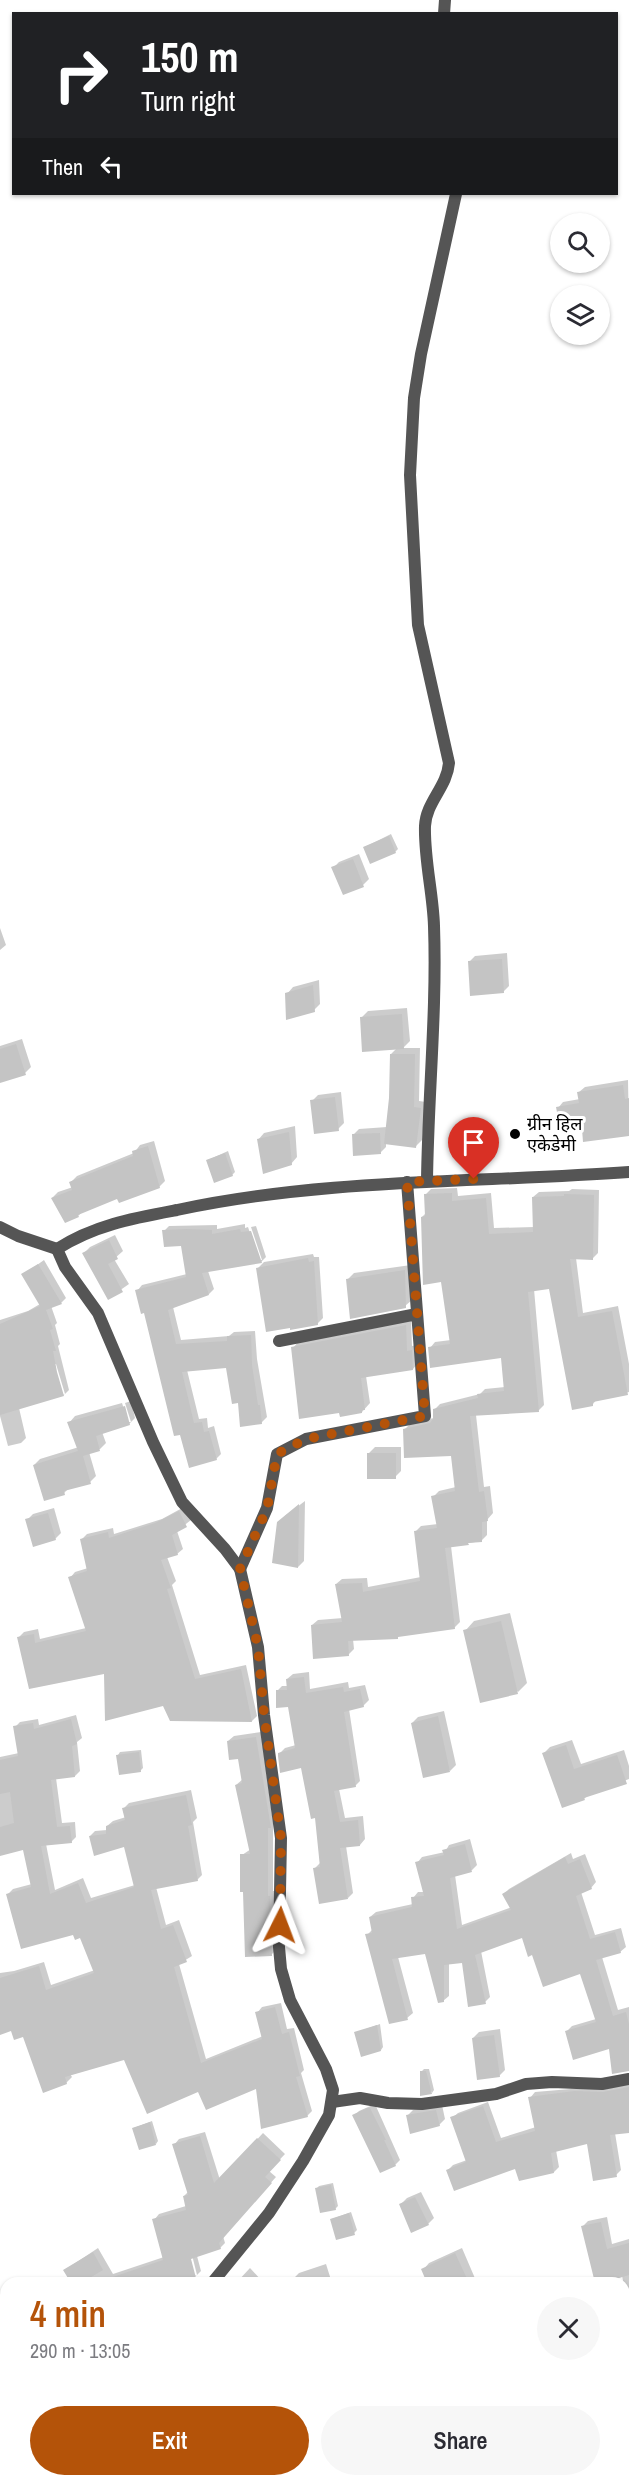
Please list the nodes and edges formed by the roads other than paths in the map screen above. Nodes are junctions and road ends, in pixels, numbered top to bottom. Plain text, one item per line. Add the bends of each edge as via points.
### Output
1 (456, 195) edge
2 (629, 1172) edge
3 (427, 1181) junction
4 (407, 1182) junction
5 (0, 1227) edge
6 (57, 1249) junction
7 (417, 1314) junction
8 (279, 1341) dead end
9 (240, 1569) junction
10 (629, 2079) edge
11 (332, 2102) junction
12 (217, 2277) edge

1 - 3 street via 421,354 411,430 418,625 449,763 425,824 434,924
2 - 3 street
3 - 4 street
4 - 6 street via 301,1190 208,1203 110,1224
4 - 7 street
5 - 6 street
6 - 9 street via 65,1267 99,1313 182,1502
7 - 8 street
7 - 9 street via 425,1416 306,1439 277,1454 267,1509
9 - 11 street via 258,1647 281,1838 281,1969 290,2000 326,2069 333,2090
10 - 11 street via 602,2084 526,2085 496,2094 423,2104 360,2098
11 - 12 street via 320,2133 269,2213

